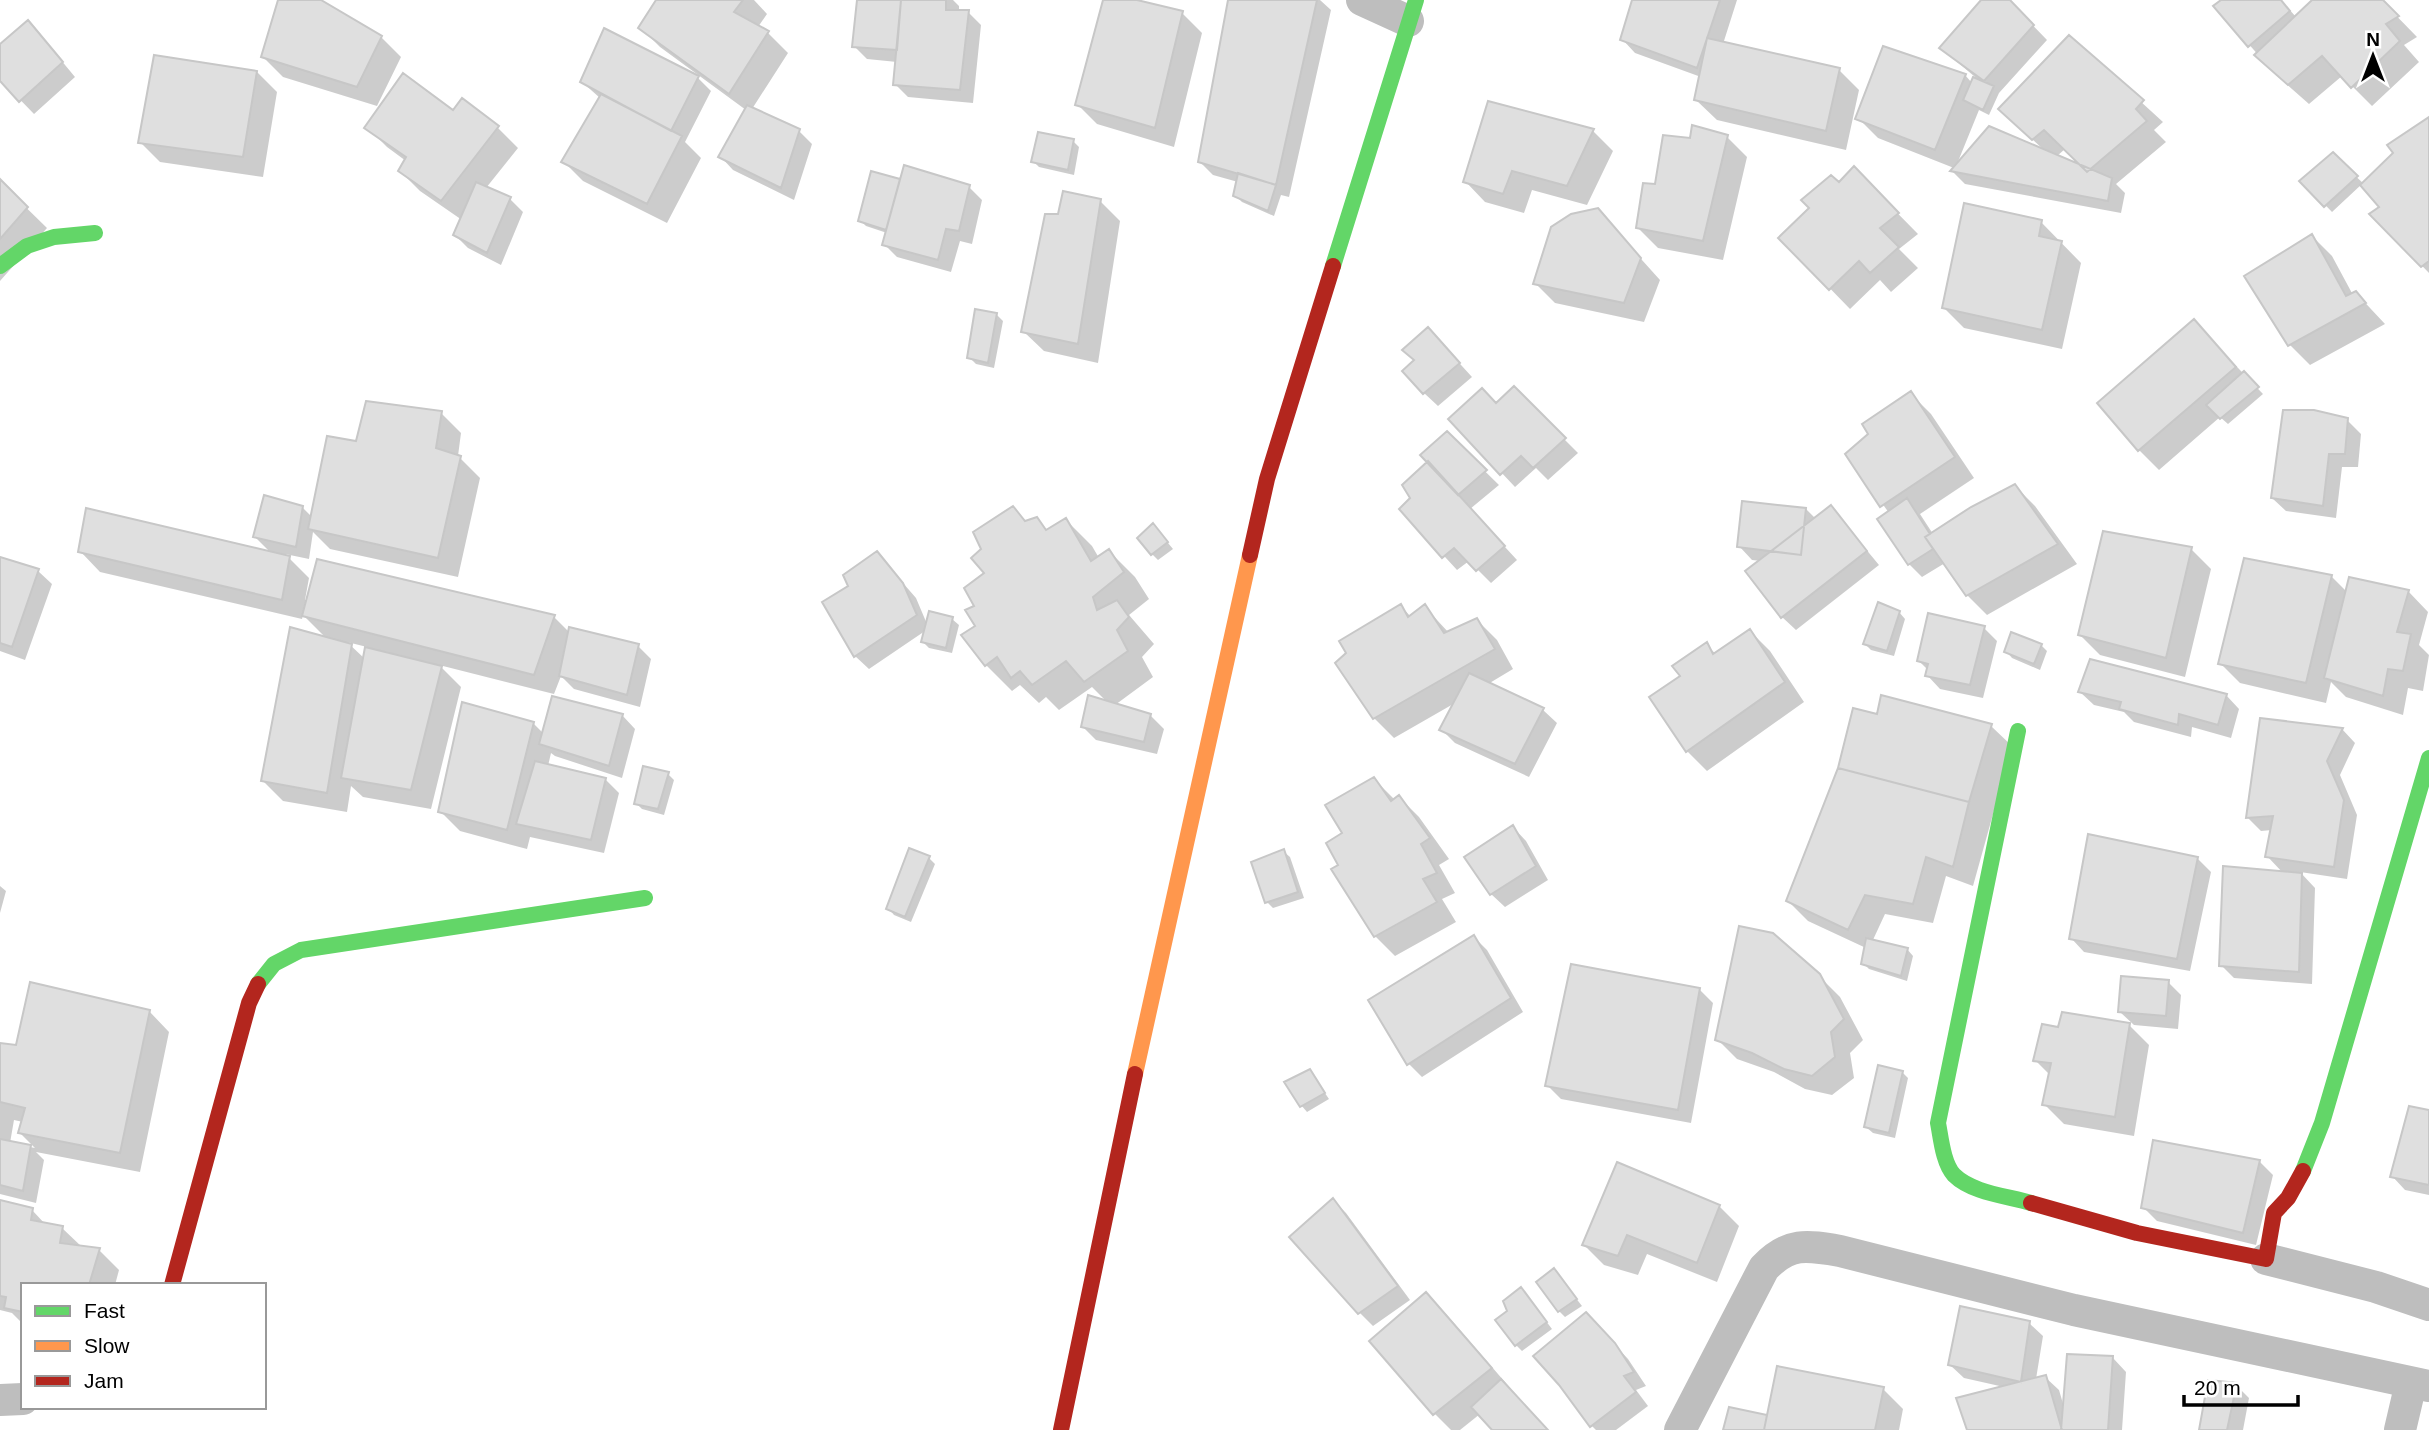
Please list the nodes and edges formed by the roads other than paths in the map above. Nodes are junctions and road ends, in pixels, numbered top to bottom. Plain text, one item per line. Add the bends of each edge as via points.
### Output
1 (1362, 0) edge
2 (1412, 11) edge
3 (95, 233) dead end
4 (0, 266) edge
5 (2018, 731) dead end
6 (2429, 758) edge
7 (645, 898) dead end
8 (2266, 1259) junction
9 (173, 1283) edge
10 (2429, 1305) edge
11 (2420, 1384) edge
12 (21, 1399) edge
13 (0, 1400) edge
14 (1061, 1430) edge
15 (1680, 1430) edge
16 (2400, 1430) edge

1 - 2 street
2 - 14 street via 1267,479 1113,1171
3 - 4 street via 54,237 27,246
5 - 8 street via 1938,1123 1953,1174 1972,1186 2137,1233
6 - 8 street via 2322,1123 2301,1176 2274,1213
7 - 9 street via 282,956 262,974 248,1003
8 - 10 street
11 - 15 street via 2074,1310 1808,1246 1779,1253 1765,1268
11 - 16 street
12 - 13 street

